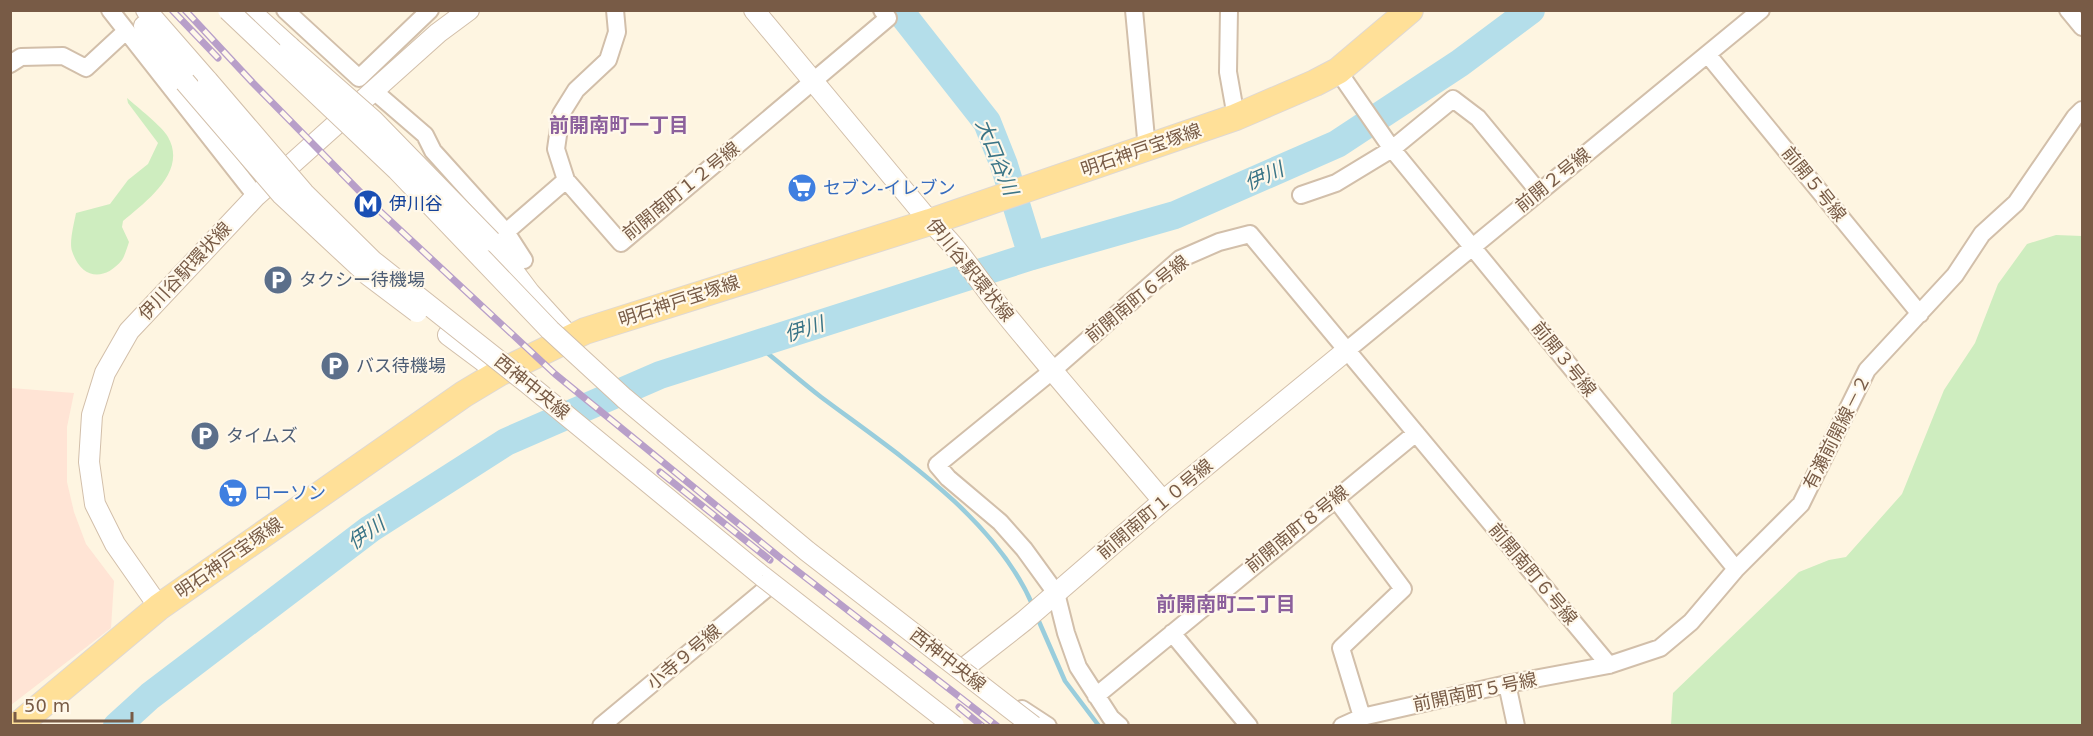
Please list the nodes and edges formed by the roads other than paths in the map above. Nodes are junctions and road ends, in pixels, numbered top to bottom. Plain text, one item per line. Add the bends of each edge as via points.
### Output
1 (110, 10) edge
2 (133, 10) edge
3 (146, 10) edge
4 (228, 10) edge
5 (249, 10) edge
6 (285, 10) edge
7 (430, 10) edge
8 (469, 10) edge
9 (615, 10) edge
10 (754, 10) edge
11 (882, 10) edge
12 (1134, 10) edge
13 (1229, 10) edge
14 (1410, 10) edge
15 (1761, 10) edge
16 (2068, 10) edge
17 (2082, 27) edge
18 (126, 31) junction
19 (1708, 55) junction
20 (10, 64) edge
21 (1343, 77) junction
22 (814, 81) junction
23 (374, 91) junction
24 (2082, 110) edge
25 (1236, 117) junction
26 (1392, 148) junction
27 (1147, 149) junction
28 (566, 180) junction
29 (1539, 192) junction
30 (1301, 195) dead end
31 (256, 196) junction
32 (936, 227) junction
33 (498, 237) junction
34 (1472, 246) junction
35 (524, 260) dead end
36 (1920, 314) junction
37 (579, 345) junction
38 (1346, 351) junction
39 (1052, 371) junction
40 (509, 378) junction
41 (1416, 433) junction
42 (1335, 498) junction
43 (1163, 501) junction
44 (1736, 569) junction
45 (767, 588) junction
46 (1053, 596) junction
47 (159, 607) junction
48 (1172, 633) junction
49 (1609, 665) junction
50 (964, 668) junction
51 (1507, 684) junction
52 (1096, 696) junction
53 (1362, 717) junction
54 (17, 726) edge
55 (601, 726) edge
56 (943, 726) edge
57 (954, 726) edge
58 (1033, 726) edge
59 (1048, 726) edge
60 (1120, 726) edge
61 (1249, 726) edge
62 (1342, 726) edge
63 (1516, 726) edge

1 - 18 street
2 - 40 street, bridge via 185,82 282,195 368,275
3 - 57 street, 西神中央線, bridge via 304,194 374,261 762,576
4 - 58 street, 西神中央線, bridge via 397,170 550,330 624,398 807,551
5 - 33 street, bridge
6 - 7 street via 359,78
8 - 23 street, 伊川谷駅環状線
9 - 28 street, 前開南町１２号線 via 616,32 608,60 576,90 561,114 556,149
10 - 22 street, 伊川谷駅環状線
11 - 22 street via 888,18
12 - 27 street
13 - 25 street via 1228,72
14 - 21 main road, 明石神戸宝塚線
15 - 19 street, 前開２号線
16 - 17 street
18 - 20 street via 86,68 63,56 21,57
18 - 31 street
19 - 29 street, 前開２号線
19 - 36 street, 前開５号線
21 - 25 main road, 明石神戸宝塚線 via 1315,83
21 - 26 street, 前開３号線
22 - 28 street, 前開南町１２号線 via 621,243
22 - 32 street, 伊川谷駅環状線
23 - 31 street, 伊川谷駅環状線
23 - 33 street via 425,135
24 - 36 street, 有瀬前開線－２ via 2016,203 1982,234 1955,275
25 - 27 main road, 明石神戸宝塚線
26 - 29 street via 1453,99 1478,118
26 - 30 street via 1336,183
26 - 34 street, 前開３号線
27 - 32 main road, 明石神戸宝塚線 via 1014,192
28 - 33 street
29 - 34 street, 前開２号線
31 - 47 street, 伊川谷駅環状線 via 129,331 105,373 93,415 89,462 95,504 114,544
32 - 37 main road, 明石神戸宝塚線
32 - 39 street, 伊川谷駅環状線
33 - 35 street
33 - 37 street via 530,294
34 - 38 street, 前開２号線
34 - 44 street, 前開３号線
36 - 44 street, 有瀬前開線－２ via 1867,370 1801,504
37 - 40 main road, 明石神戸宝塚線
37 - 50 street, 西神中央線 via 796,536
38 - 39 street, 前開南町６号線 via 1250,234 1180,259
38 - 41 street, 前開南町６号線
38 - 43 street, 前開南町１０号線
39 - 43 street, 伊川谷駅環状線
39 - 46 street, 前開南町６号線 via 937,465 1024,549
40 - 45 street, 西神中央線
40 - 47 main road, 明石神戸宝塚線 via 464,394
41 - 42 street, 前開南町８号線
41 - 49 street, 前開南町６号線
42 - 48 street, 前開南町８号線
42 - 53 street via 1403,590 1341,648
43 - 46 street, 前開南町１０号線
44 - 49 street, 有瀬前開線－２ via 1690,622 1660,648
45 - 55 street, 小寺９号線
45 - 56 street, 西神中央線
46 - 50 street, 前開南町１０号線
46 - 52 street, 前開南町６号線 via 1078,667
47 - 54 main road, 明石神戸宝塚線
48 - 52 street, 前開南町８号線
48 - 61 street
49 - 51 street, 前開南町５号線
50 - 59 street, 西神中央線
51 - 53 street, 前開南町５号線
51 - 63 street
52 - 60 street, 前開南町６号線
53 - 62 street, 前開南町５号線

